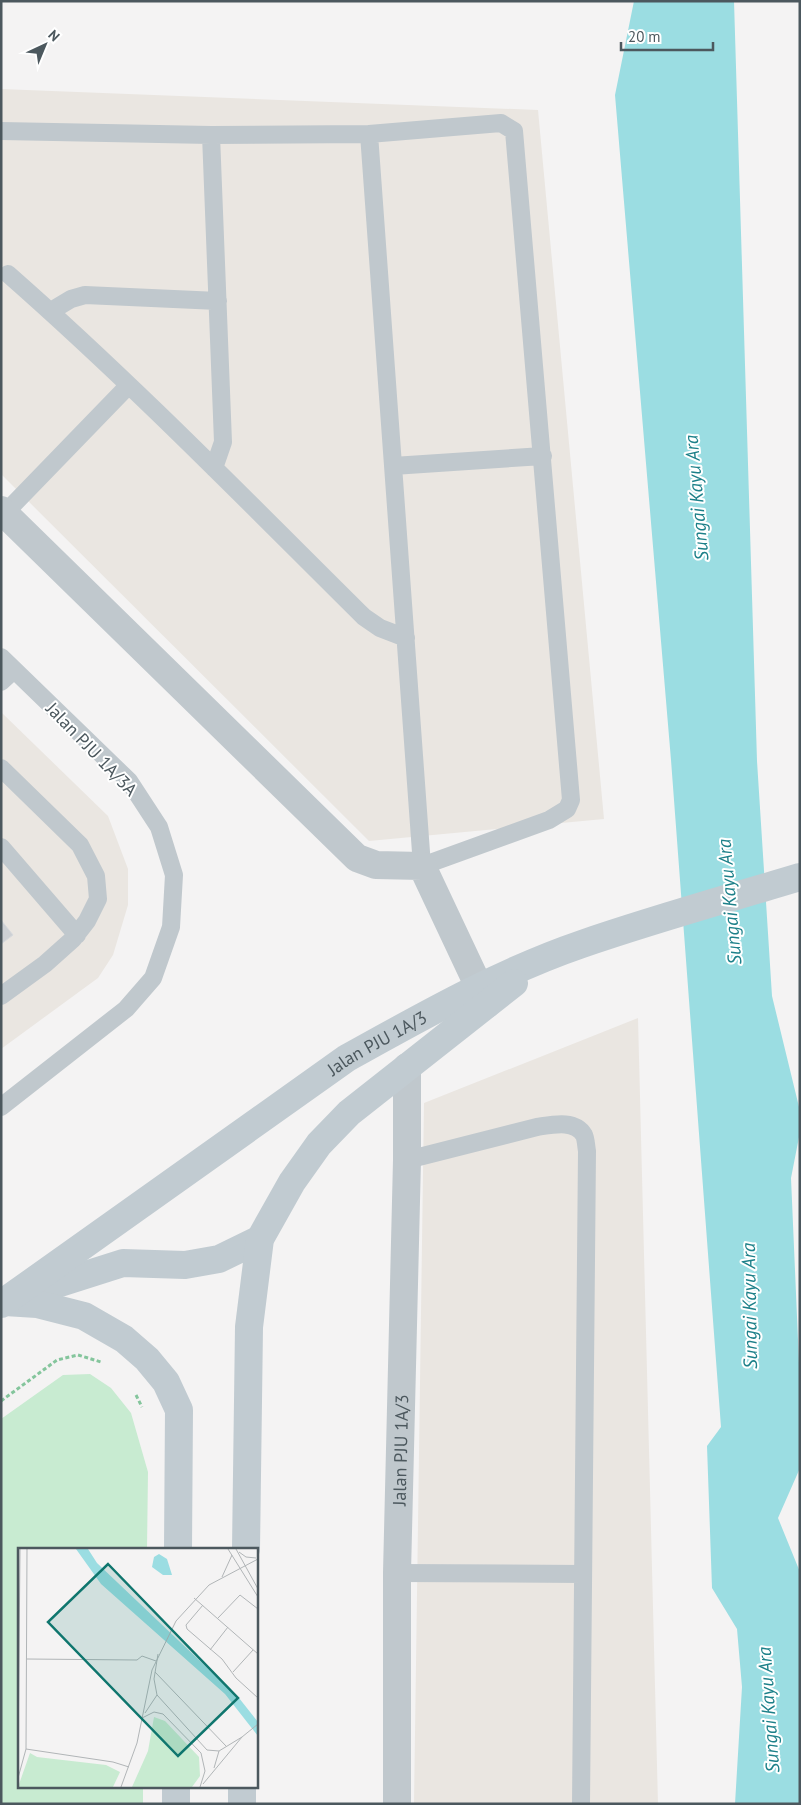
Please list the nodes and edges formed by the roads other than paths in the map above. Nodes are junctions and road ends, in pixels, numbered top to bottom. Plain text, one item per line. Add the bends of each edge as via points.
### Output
1 (1, 131) edge
2 (369, 134) junction
3 (211, 135) junction
4 (8, 274) dead end
5 (218, 301) junction
6 (50, 311) junction
7 (128, 386) junction
8 (543, 456) junction
9 (393, 466) junction
10 (214, 468) junction
11 (3, 511) edge
12 (406, 638) junction
13 (1, 657) edge
14 (14, 670) junction
15 (1, 682) edge
16 (1, 768) edge
17 (1, 847) edge
18 (422, 866) junction
19 (800, 877) edge
20 (77, 935) junction
21 (1, 996) edge
22 (483, 996) junction
23 (407, 1068) junction
24 (1, 1107) edge
25 (407, 1160) junction
26 (260, 1239) junction
27 (3, 1303) edge
28 (178, 1548) edge
29 (246, 1548) edge
30 (397, 1573) junction
31 (583, 1574) junction
32 (176, 1788) edge
33 (242, 1788) edge
34 (176, 1804) edge
35 (242, 1804) edge
36 (397, 1804) edge
37 (581, 1804) edge

1 - 3 lane
2 - 3 lane
2 - 8 lane via 501,123 514,131
2 - 9 lane
3 - 5 lane
4 - 6 lane
5 - 6 lane via 85,295
5 - 10 lane via 223,442
6 - 7 lane
7 - 10 lane
7 - 11 lane
8 - 9 lane
8 - 18 lane via 571,800 567,809 549,820
9 - 12 lane
10 - 12 lane via 364,617 380,628
11 - 18 street via 357,858 376,865
12 - 18 lane
13 - 14 lane, Jalan PJU 1A/3A
14 - 15 lane
14 - 24 lane, Jalan PJU 1A/3A via 129,781 160,827 174,874 171,927 153,978 126,1009
16 - 20 lane via 80,845 96,876 98,899
17 - 20 lane
18 - 22 street
19 - 22 street, Jalan PJU 1A/3 via 582,944 544,960
20 - 21 lane via 45,964
22 - 23 street
22 - 27 street, Jalan PJU 1A/3 via 347,1058
23 - 25 street, Jalan PJU 1A/3
23 - 26 street via 349,1113 319,1144 292,1182
25 - 30 street, Jalan PJU 1A/3
25 - 31 lane via 558,1124 573,1125 584,1134 587,1151
26 - 27 street via 219,1259 185,1265 124,1263
26 - 29 street via 249,1327
27 - 28 street via 37,1304 84,1316 124,1339 166,1382 179,1410
30 - 31 lane
30 - 36 street, Jalan PJU 1A/3
31 - 37 lane
32 - 34 street
33 - 35 street

